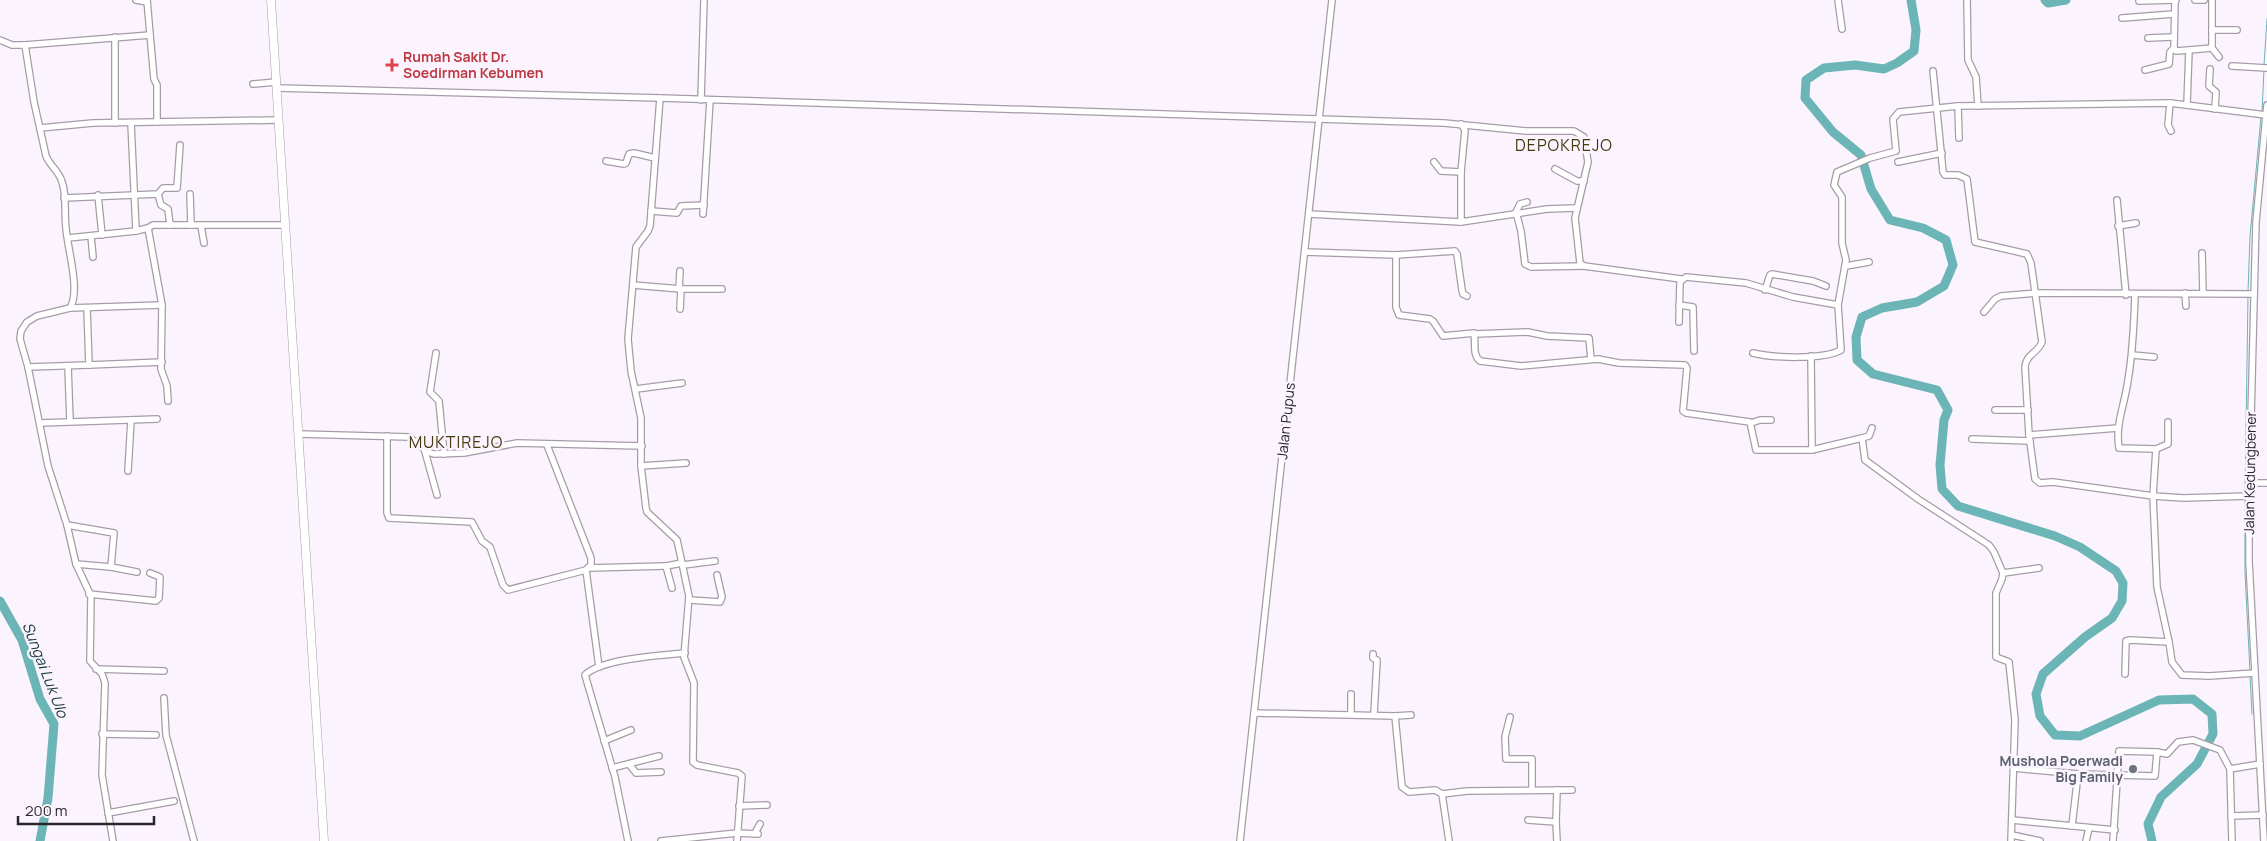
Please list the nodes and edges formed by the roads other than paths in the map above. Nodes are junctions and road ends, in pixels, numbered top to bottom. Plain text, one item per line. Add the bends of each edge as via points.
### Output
1 (136, 0) edge
2 (271, 0) edge
3 (704, 0) edge
4 (1332, 0) edge
5 (1838, 0) edge
6 (1967, 0) edge
7 (2176, 0) edge
8 (2194, 0) edge
9 (2204, 0) edge
10 (2212, 0) edge
11 (147, 1) edge
12 (2140, 1) edge
13 (2174, 14) junction
14 (2122, 18) dead end
15 (1842, 29) dead end
16 (2212, 30) junction
17 (2237, 30) dead end
18 (150, 35) junction
19 (115, 37) junction
20 (2173, 37) junction
21 (2148, 38) dead end
22 (0, 40) edge
23 (25, 45) junction
24 (2174, 48) junction
25 (2212, 48) junction
26 (2189, 50) junction
27 (2219, 57) dead end
28 (2232, 66) dead end
29 (2265, 68) edge
30 (2210, 69) dead end
31 (2144, 70) dead end
32 (1933, 71) dead end
33 (253, 84) dead end
34 (276, 85) junction
35 (660, 98) junction
36 (702, 100) junction
37 (710, 100) junction
38 (2170, 104) junction
39 (2187, 104) junction
40 (2267, 105) edge
41 (1958, 106) junction
42 (1978, 106) junction
43 (1936, 108) junction
44 (2214, 109) junction
45 (2263, 114) edge
46 (278, 120) junction
47 (1319, 120) junction
48 (157, 122) junction
49 (116, 123) junction
50 (131, 123) junction
51 (1462, 124) junction
52 (40, 128) junction
53 (2172, 131) dead end
54 (1959, 138) dead end
55 (180, 145) dead end
56 (1942, 153) junction
57 (655, 158) junction
58 (606, 161) dead end
59 (1434, 162) dead end
60 (1898, 162) dead end
61 (1555, 168) dead end
62 (1462, 172) junction
63 (1584, 181) junction
64 (133, 194) junction
65 (155, 194) junction
66 (190, 194) dead end
67 (98, 196) junction
68 (64, 198) junction
69 (2117, 200) dead end
70 (1527, 202) dead end
71 (704, 205) junction
72 (1577, 208) junction
73 (651, 211) junction
74 (1516, 212) junction
75 (703, 214) dead end
76 (1309, 214) junction
77 (1461, 222) junction
78 (2136, 223) dead end
79 (170, 225) junction
80 (191, 225) junction
81 (284, 225) junction
82 (201, 226) junction
83 (2118, 226) junction
84 (148, 228) junction
85 (136, 231) junction
86 (102, 235) junction
87 (91, 236) junction
88 (68, 238) junction
89 (204, 243) dead end
90 (1305, 252) junction
91 (2202, 254) dead end
92 (1396, 255) junction
93 (93, 257) dead end
94 (1868, 262) dead end
95 (1584, 266) junction
96 (1846, 268) junction
97 (680, 271) dead end
98 (1681, 279) junction
99 (633, 285) junction
100 (1826, 286) dead end
101 (722, 288) dead end
102 (680, 289) junction
103 (1765, 290) junction
104 (2185, 292) junction
105 (2203, 292) junction
106 (2036, 294) junction
107 (2250, 294) junction
108 (2126, 295) junction
109 (2135, 295) junction
110 (1468, 296) dead end
111 (162, 305) junction
112 (1679, 305) junction
113 (1838, 305) junction
114 (2186, 306) dead end
115 (70, 308) junction
116 (87, 308) junction
117 (680, 309) dead end
118 (1984, 312) dead end
119 (1679, 322) dead end
120 (1475, 334) junction
121 (1694, 351) dead end
122 (436, 353) dead end
123 (1753, 353) dead end
124 (2132, 355) junction
125 (1811, 356) junction
126 (2154, 357) dead end
127 (1590, 359) junction
128 (162, 362) junction
129 (88, 364) junction
130 (68, 366) junction
131 (28, 367) junction
132 (682, 383) dead end
133 (636, 389) junction
134 (168, 401) dead end
135 (1995, 410) dead end
136 (2028, 410) junction
137 (157, 419) dead end
138 (131, 420) junction
139 (1771, 420) dead end
140 (70, 421) junction
141 (40, 422) junction
142 (2168, 422) dead end
143 (1751, 423) junction
144 (1872, 428) dead end
145 (2118, 428) junction
146 (300, 434) junction
147 (387, 436) junction
148 (1862, 438) junction
149 (2030, 438) junction
150 (1972, 439) dead end
151 (547, 445) junction
152 (642, 446) junction
153 (424, 448) junction
154 (2156, 449) junction
155 (1812, 450) junction
156 (444, 454) junction
157 (686, 463) dead end
158 (641, 466) junction
159 (128, 471) dead end
160 (2250, 483) junction
161 (2267, 484) edge
162 (437, 495) dead end
163 (2153, 496) junction
164 (2245, 497) junction
165 (68, 525) junction
166 (715, 561) dead end
167 (76, 564) junction
168 (682, 564) junction
169 (666, 566) junction
170 (112, 567) junction
171 (2039, 568) dead end
172 (587, 569) junction
173 (137, 572) dead end
174 (150, 573) dead end
175 (2003, 573) junction
176 (717, 575) dead end
177 (672, 588) dead end
178 (89, 594) junction
179 (690, 600) junction
180 (2169, 642) junction
181 (684, 653) junction
182 (1373, 654) dead end
183 (599, 667) junction
184 (96, 669) junction
185 (164, 672) dead end
186 (2125, 674) dead end
187 (2251, 674) junction
188 (1351, 694) dead end
189 (164, 698) dead end
190 (1254, 713) junction
191 (1351, 714) junction
192 (1374, 714) junction
193 (1411, 715) dead end
194 (1395, 716) junction
195 (1510, 716) dead end
196 (631, 730) dead end
197 (102, 734) junction
198 (156, 734) dead end
199 (604, 741) junction
200 (2157, 752) junction
201 (659, 756) dead end
202 (629, 764) junction
203 (2257, 764) junction
204 (612, 768) junction
205 (2014, 768) junction
206 (2230, 769) junction
207 (661, 772) dead end
208 (2078, 774) junction
209 (2117, 775) junction
210 (1532, 790) junction
211 (1557, 790) junction
212 (1572, 790) dead end
213 (1442, 794) junction
214 (174, 801) dead end
215 (767, 805) dead end
216 (739, 806) junction
217 (108, 813) junction
218 (2259, 815) junction
219 (2231, 816) junction
220 (1528, 820) dead end
221 (2012, 820) junction
222 (1556, 822) junction
223 (760, 824) dead end
224 (2072, 826) junction
225 (2089, 828) junction
226 (2115, 830) junction
227 (737, 833) junction
228 (2012, 838) edge
229 (113, 841) edge
230 (194, 841) edge
231 (324, 841) edge
232 (628, 841) edge
233 (660, 841) edge
234 (737, 841) edge
235 (1240, 841) edge
236 (1449, 841) edge
237 (1557, 841) edge
238 (2040, 841) edge
239 (2086, 841) edge
240 (2113, 841) edge
241 (2232, 841) edge
242 (2264, 841) edge

1 - 11 street
2 - 34 main road
3 - 36 street
4 - 47 street, Jalan Pupus
5 - 15 street
6 - 42 street via 1968,60 1976,77
7 - 12 street
7 - 13 street
8 - 9 street
10 - 16 street
11 - 18 street
13 - 14 street
13 - 20 street
16 - 17 street
16 - 25 street
18 - 19 street
18 - 48 street via 157,85
19 - 23 street
19 - 49 street
20 - 21 street
20 - 24 street
22 - 23 street via 12,45
23 - 52 street
24 - 26 street via 2176,51
24 - 31 street via 2170,52 2169,64
25 - 26 street
25 - 27 street
26 - 39 street
28 - 29 street
30 - 44 street via 2209,86 2216,92
32 - 43 street
33 - 34 street
34 - 35 street
34 - 46 main road
35 - 36 street
35 - 57 street
36 - 37 street
37 - 47 street
37 - 71 street
38 - 39 street
38 - 42 street
38 - 53 street via 2168,125
39 - 44 street
40 - 45 street, Jalan Kedungbener
41 - 42 street
41 - 43 street
41 - 54 street
43 - 56 street
43 - 96 street via 1896,114 1893,118 1897,151 1837,172 1834,185 1842,196 1842,243
44 - 45 street
45 - 107 street, Jalan Kedungbener
46 - 48 street
46 - 81 main road
47 - 51 street
47 - 76 street, Jalan Pupus
48 - 50 street
49 - 50 street
49 - 52 street
50 - 64 street
51 - 62 street via 1465,130
51 - 63 street via 1581,134 1588,156
52 - 68 street via 48,163 59,174
55 - 65 street via 178,188 164,188
56 - 60 street
56 - 106 street via 1944,174 1967,179 1976,242 2027,254
57 - 58 street via 634,153 629,154 624,164
57 - 73 street
59 - 62 street via 1441,171
61 - 63 street via 1577,181
62 - 77 street
63 - 72 street
64 - 65 street
64 - 67 street
64 - 85 street
65 - 79 street via 161,205 168,209
66 - 80 street
67 - 68 street
67 - 86 street
68 - 88 street
69 - 83 street
70 - 74 street via 1520,204
71 - 73 street via 681,206 678,213
71 - 75 street
72 - 74 street
72 - 95 street via 1576,240 1579,260
73 - 99 street via 648,231 636,245
74 - 77 street
74 - 95 street via 1524,264 1531,267
76 - 77 street
76 - 90 street, Jalan Pupus
78 - 83 street
79 - 80 street
79 - 84 street
80 - 82 street
81 - 82 street
81 - 146 main road
82 - 89 street
83 - 108 street
84 - 85 street
84 - 111 street
85 - 86 street
86 - 87 street
87 - 88 street
87 - 93 street
88 - 115 street via 74,291
90 - 92 street
90 - 190 street, Jalan Pupus
91 - 105 street
92 - 110 street via 1456,251 1463,294
92 - 120 street via 1396,307 1400,316 1433,320 1442,336
94 - 96 street
95 - 98 street
96 - 113 street
97 - 102 street
98 - 103 street via 1711,278
98 - 112 street
99 - 102 street
99 - 133 street via 629,354
100 - 103 street via 1772,274
101 - 102 street
102 - 117 street
103 - 113 street
104 - 105 street
104 - 109 street
104 - 114 street
105 - 107 street
106 - 108 street
106 - 118 street via 2001,296
106 - 136 street via 2042,342 2026,363
107 - 160 street, Jalan Kedungbener
108 - 109 street
109 - 124 street
111 - 116 street
111 - 128 street
112 - 119 street
112 - 121 street via 1693,307
113 - 125 street via 1841,350
115 - 116 street
115 - 131 street via 26,322 20,339
116 - 129 street
120 - 127 street via 1528,332 1589,338
120 - 127 street via 1475,351 1480,361 1521,366
122 - 156 street via 430,392 439,401
123 - 125 street via 1782,358
124 - 126 street
124 - 145 street
125 - 155 street
127 - 143 street via 1626,364 1685,365 1685,412
128 - 129 street
128 - 134 street
129 - 130 street
130 - 131 street
130 - 140 street
131 - 141 street
132 - 133 street
133 - 152 street
135 - 136 street
136 - 149 street
137 - 138 street
138 - 140 street
138 - 159 street
139 - 143 street
140 - 141 street
141 - 165 street via 48,466
142 - 154 street via 2168,444
143 - 155 street via 1756,450
144 - 148 street via 1869,436
145 - 149 street
145 - 154 street via 2120,449
146 - 147 street
146 - 231 main road
147 - 153 street via 412,438
147 - 172 street via 387,513 390,518 472,522 482,541 490,547 503,585 508,590
148 - 155 street
148 - 175 street via 1864,460 1989,544
149 - 150 street
149 - 163 street via 2033,475 2037,481
151 - 152 street
151 - 156 street via 517,443
151 - 172 street via 591,558
152 - 158 street
153 - 156 street via 434,454
153 - 162 street
154 - 163 street
157 - 158 street
158 - 168 street via 647,512 676,539
160 - 161 street
160 - 164 street, Jalan Kedungbener
163 - 164 street
163 - 180 street via 2157,586
164 - 187 street, Jalan Kedungbener via 2250,561
165 - 167 street
165 - 170 street via 114,533
166 - 168 street
167 - 170 street
167 - 178 street
168 - 169 street
168 - 179 street
169 - 172 street
169 - 177 street
170 - 173 street
171 - 175 street
172 - 183 street
174 - 178 street via 159,576 159,598 156,602
175 - 205 street via 1996,593 1996,656 2009,664 2015,720
176 - 179 street via 720,602
178 - 184 street via 90,661
179 - 181 street
180 - 186 street via 2126,641
180 - 187 street via 2172,662 2182,675
181 - 183 street via 638,658
181 - 216 street via 694,683 694,762 697,766 741,774
182 - 192 street via 1373,658 1378,660
183 - 199 street via 585,675
184 - 185 street
184 - 197 street via 105,682
187 - 203 street, Jalan Kedungbener
188 - 191 street
189 - 230 street via 166,735
190 - 191 street
190 - 235 street, Jalan Pupus
191 - 192 street
192 - 194 street
193 - 194 street
194 - 213 street via 1403,789 1409,792 1435,790
195 - 210 street via 1505,737 1506,759 1532,759
196 - 199 street
197 - 198 street
197 - 217 street via 102,775
199 - 204 street
200 - 206 street via 2167,754 2176,744 2193,740 2220,750
200 - 209 street via 2119,751
200 - 209 street via 2155,776
201 - 202 street
202 - 204 street
202 - 207 street via 636,773
203 - 206 street
203 - 218 street, Jalan Kedungbener
204 - 232 street
205 - 208 street
205 - 221 street
206 - 219 street
208 - 209 street
208 - 224 street
209 - 226 street
210 - 211 street
210 - 213 street
211 - 212 street
211 - 222 street
213 - 236 street
214 - 217 street
215 - 216 street
216 - 227 street
217 - 229 street
218 - 219 street
218 - 242 street, Jalan Kedungbener
219 - 241 street
220 - 222 street
221 - 224 street
221 - 228 street
222 - 237 street
223 - 227 street via 756,834
224 - 225 street
225 - 226 street
225 - 239 street
226 - 240 street
227 - 233 street
227 - 234 street
228 - 238 street

